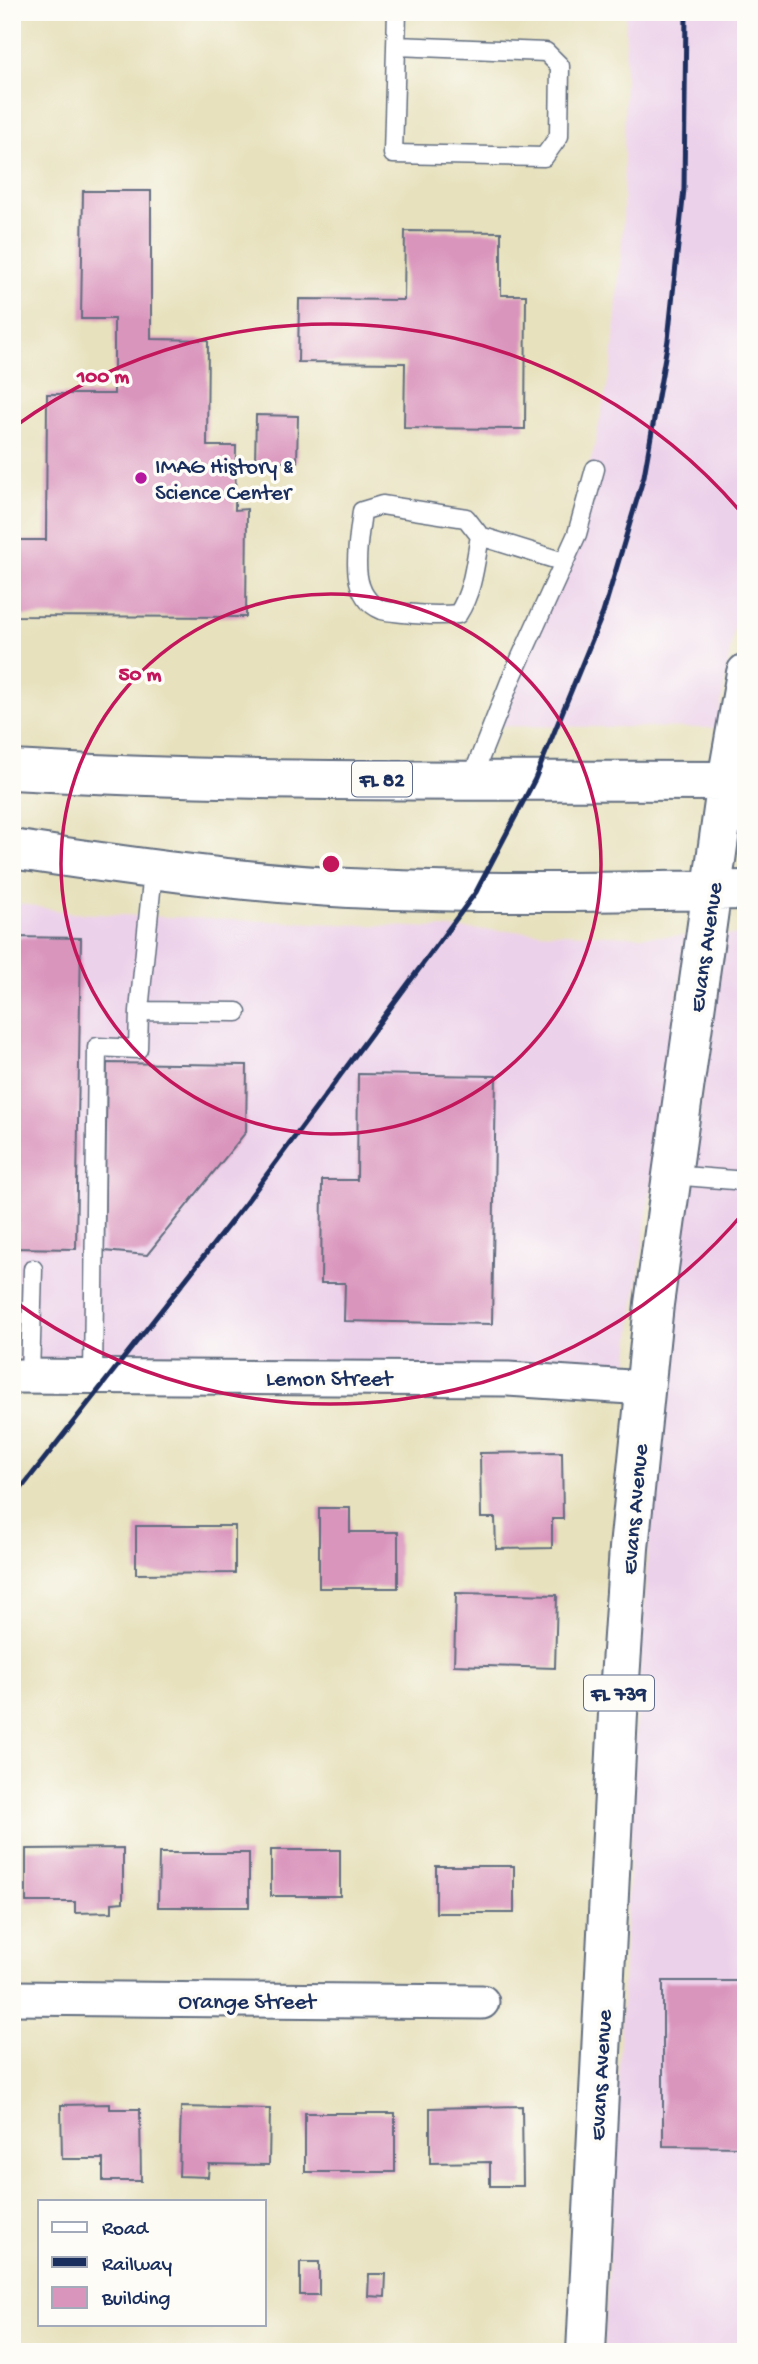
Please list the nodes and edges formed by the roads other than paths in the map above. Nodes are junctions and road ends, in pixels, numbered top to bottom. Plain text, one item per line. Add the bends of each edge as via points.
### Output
1 (397, 12) edge
2 (396, 46) junction
3 (596, 469) dead end
4 (480, 536) junction
5 (564, 562) junction
6 (746, 673) edge
7 (12, 770) edge
8 (471, 780) junction
9 (736, 781) edge
10 (12, 849) edge
11 (153, 871) junction
12 (729, 891) edge
13 (139, 1011) junction
14 (237, 1012) dead end
15 (671, 1175) junction
16 (746, 1181) edge
17 (33, 1269) dead end
18 (21, 1376) edge
19 (93, 1376) junction
20 (645, 1388) junction
21 (12, 1998) edge
22 (482, 2002) dead end
23 (586, 2352) edge

1 - 2 lane
2 - 2 lane via 393,155 544,157 559,136 560,66 546,52
3 - 5 lane
4 - 4 lane via 466,518 382,505 362,511 357,565 361,590 370,603 384,611 435,617 458,614 466,603
4 - 5 lane
5 - 8 lane
6 - 9 main road, Evans Avenue / FL 739
7 - 8 main road, FL 82 via 120,776
8 - 9 main road, FL 82
9 - 12 main road, Evans Avenue / FL 739
10 - 11 main road
11 - 12 main road via 347,888
11 - 13 lane
12 - 15 main road, Evans Avenue / FL 739
13 - 14 lane
13 - 19 lane via 138,1049 97,1047
15 - 16 lane
15 - 20 main road, Evans Avenue / FL 739
17 - 18 lane
18 - 19 street, Lemon Street
19 - 20 street, Lemon Street via 508,1379
20 - 23 main road, Evans Avenue / FL 739 via 619,1694
21 - 22 street, Orange Street

